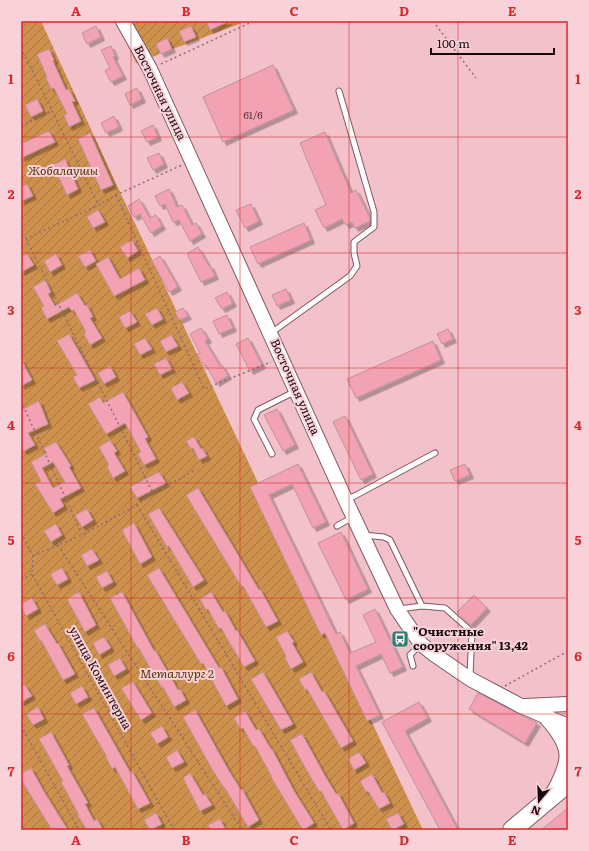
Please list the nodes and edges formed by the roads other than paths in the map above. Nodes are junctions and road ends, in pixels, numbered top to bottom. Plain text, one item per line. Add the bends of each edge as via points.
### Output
1 (123, 21) edge
2 (339, 91) dead end
3 (271, 334) junction
4 (296, 391) junction
5 (435, 453) dead end
6 (272, 454) dead end
7 (346, 501) junction
8 (354, 516) junction
9 (337, 526) dead end
10 (362, 535) junction
11 (422, 606) junction
12 (397, 609) junction
13 (422, 644) junction
14 (412, 666) dead end
15 (470, 679) junction
16 (568, 704) edge
17 (520, 706) junction
18 (546, 717) junction
19 (568, 726) edge
20 (568, 783) edge
21 (552, 796) junction
22 (512, 830) edge

1 - 3 main road, Восточная улица via 150,69
2 - 3 lane via 374,212 374,227 354,242 357,266 350,276
3 - 4 main road, Восточная улица
4 - 6 lane via 258,410 254,419
4 - 7 main road, Восточная улица
5 - 7 lane
7 - 8 main road, Восточная улица
8 - 9 lane
8 - 10 main road, Восточная улица
10 - 11 lane via 390,540
10 - 12 main road, Восточная улица
11 - 12 lane
11 - 15 lane via 445,608 472,632
12 - 13 main road, Восточная улица
13 - 14 lane via 410,655
13 - 15 main road, Восточная улица
15 - 17 main road, Восточная улица
16 - 17 main road
17 - 18 main road, Восточная улица
18 - 19 main road, Восточная улица
18 - 21 main road via 560,732 566,745 565,769
20 - 21 highway
21 - 22 highway

